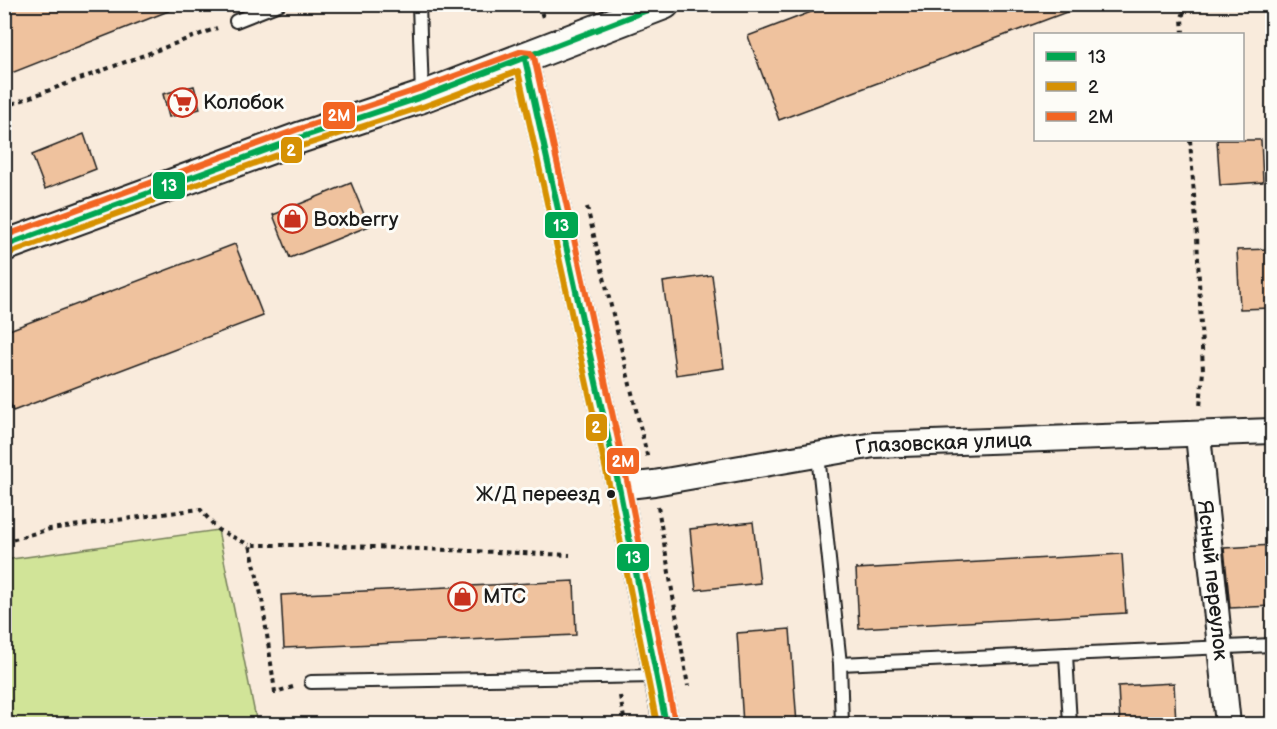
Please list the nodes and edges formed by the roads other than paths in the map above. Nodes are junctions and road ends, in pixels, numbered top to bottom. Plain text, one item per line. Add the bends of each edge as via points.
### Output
1 (279, 4) edge
2 (418, 4) edge
3 (664, 4) edge
4 (236, 21) road end
5 (538, 54) junction
6 (422, 97) junction
7 (4, 246) edge
8 (1272, 431) edge
9 (1198, 435) junction
10 (818, 455) junction
11 (619, 487) junction
12 (1272, 645) edge
13 (1221, 648) junction
14 (1066, 655) junction
15 (840, 664) junction
16 (656, 676) junction
17 (311, 682) road end
18 (666, 724) edge
19 (842, 724) edge
20 (1070, 724) edge
21 (1228, 724) edge

1 - 4 lane
2 - 6 lane
3 - 5 street
5 - 6 street
5 - 11 street
6 - 7 street
8 - 9 street, Глазовская улица
9 - 10 street, Глазовская улица via 874,445
9 - 13 street, Ясный переулок
10 - 11 street, Глазовская улица
10 - 15 lane
11 - 16 street
12 - 13 lane
13 - 14 lane
13 - 21 street, Ясный переулок
14 - 15 lane
14 - 20 lane
15 - 19 lane
16 - 17 lane
16 - 18 street

